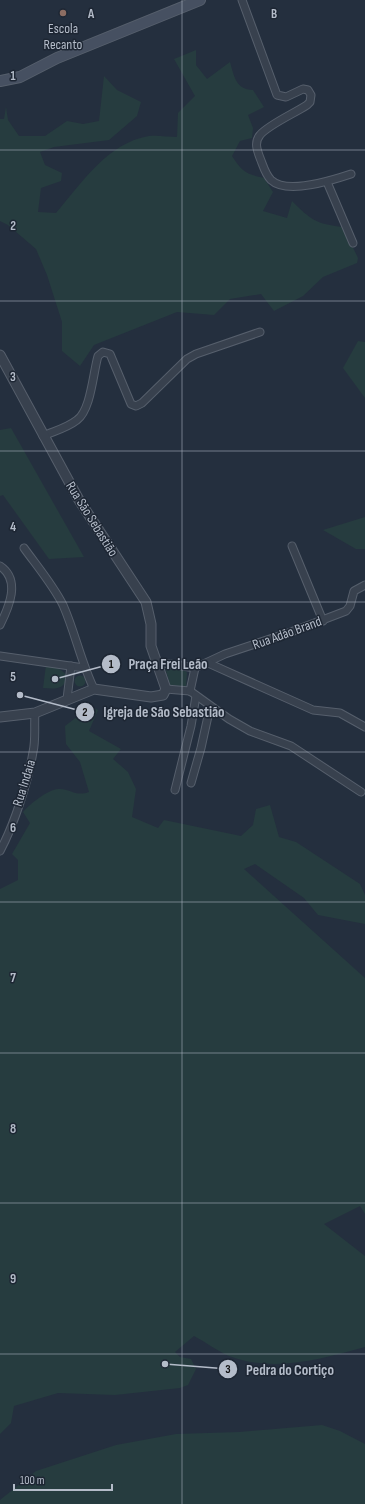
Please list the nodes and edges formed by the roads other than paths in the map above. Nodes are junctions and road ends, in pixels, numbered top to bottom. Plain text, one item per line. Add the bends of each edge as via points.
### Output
1 (200, 0) edge
2 (242, 0) edge
3 (0, 81) edge
4 (351, 174) dead end
5 (328, 182) junction
6 (353, 243) dead end
7 (260, 332) dead end
8 (0, 355) edge
9 (43, 436) junction
10 (292, 546) dead end
11 (24, 548) dead end
12 (0, 566) edge
13 (365, 585) edge
14 (323, 621) junction
15 (0, 625) edge
16 (0, 656) edge
17 (157, 662) junction
18 (208, 663) junction
19 (71, 666) junction
20 (84, 668) junction
21 (194, 668) junction
22 (94, 689) junction
23 (166, 689) junction
24 (193, 694) junction
25 (67, 699) junction
26 (210, 707) junction
27 (35, 712) junction
28 (0, 717) edge
29 (365, 727) edge
30 (191, 783) dead end
31 (175, 790) dead end
32 (361, 792) dead end
33 (0, 833) edge
34 (8, 835) junction
35 (0, 851) edge

1 - 3 main road via 57,58 20,77
2 - 5 street via 277,95 286,97 303,89 308,90 311,95 307,105 258,138 256,148 266,172 272,181 284,185
4 - 5 street
5 - 6 street
7 - 9 street via 192,356 136,406 131,404 110,354 103,352 98,356 87,404 79,419 69,426
8 - 9 street, Rua São Sebastião
9 - 17 street, Rua São Sebastião via 79,500 146,602 151,624 151,646
10 - 14 street
11 - 20 street via 62,603
12 - 15 street via 9,575 12,595
13 - 14 street, Rua Adão Brand via 354,591 349,609
14 - 18 street, Rua Adão Brand via 225,654
16 - 19 street
17 - 21 street
17 - 23 street, Rua São Sebastião
18 - 21 street, Rua Adão Brand
18 - 29 street via 313,710 340,713
19 - 20 street
19 - 25 street
20 - 22 street
21 - 24 street
22 - 23 street via 151,698 163,694
22 - 25 street
23 - 24 street
24 - 26 street
24 - 31 street via 191,726
25 - 27 street
26 - 30 street
26 - 32 street via 250,731 291,746
27 - 28 street
27 - 34 street, Rua Indaia via 34,752
33 - 34 street
34 - 35 street, Rua Indaia

